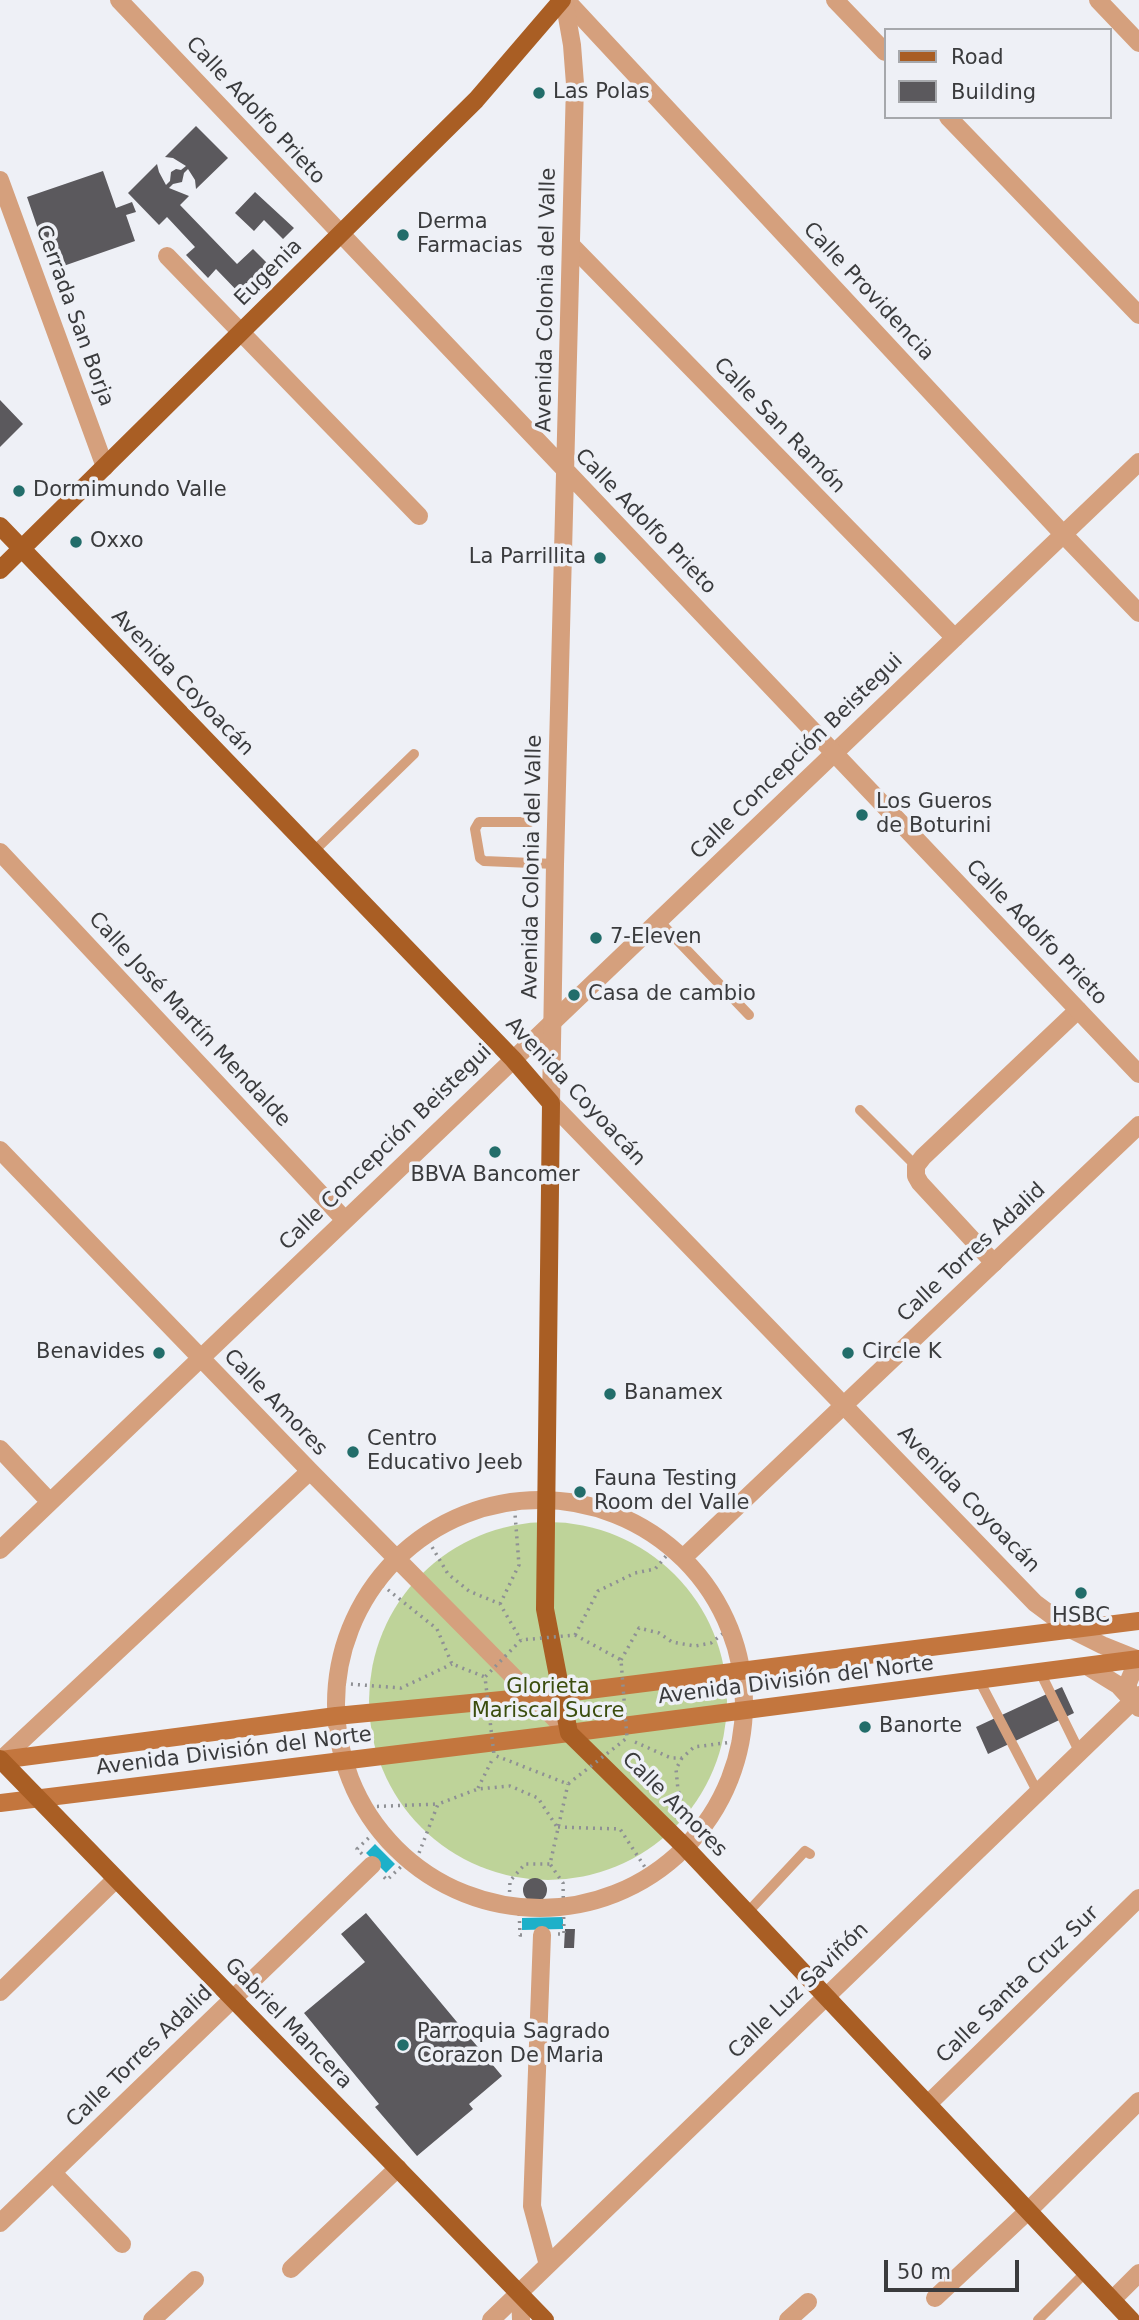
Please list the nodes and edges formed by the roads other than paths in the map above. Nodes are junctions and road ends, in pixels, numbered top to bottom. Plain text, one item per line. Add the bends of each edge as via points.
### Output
1 (119, 0) edge
2 (564, 0) edge
3 (835, 0) edge
4 (1098, 0) edge
5 (1139, 43) edge
6 (884, 51) edge
7 (950, 119) edge
8 (0, 180) edge
9 (340, 234) junction
10 (571, 246) junction
11 (167, 256) dead end
12 (1139, 315) edge
13 (242, 332) junction
14 (1139, 462) edge
15 (106, 467) junction
16 (566, 472) junction
17 (419, 516) dead end
18 (0, 526) edge
19 (1063, 534) junction
20 (22, 548) junction
21 (0, 570) edge
22 (1139, 613) edge
23 (955, 638) junction
24 (834, 753) junction
25 (414, 754) dead end
26 (530, 822) dead end
27 (0, 852) edge
28 (313, 852) junction
29 (555, 864) junction
30 (659, 920) junction
31 (1078, 1010) junction
32 (749, 1015) dead end
33 (552, 1022) junction
34 (513, 1059) junction
35 (1139, 1074) edge
36 (551, 1103) junction
37 (860, 1110) dead end
38 (1139, 1125) edge
39 (0, 1150) edge
40 (916, 1166) junction
41 (344, 1219) junction
42 (994, 1263) junction
43 (200, 1358) junction
44 (844, 1405) junction
45 (0, 1449) edge
46 (310, 1471) junction
47 (546, 1499) junction
48 (50, 1502) junction
49 (0, 1550) edge
50 (678, 1553) junction
51 (396, 1559) junction
52 (1139, 1621) edge
53 (1070, 1629) junction
54 (1139, 1659) edge
55 (1087, 1666) junction
56 (741, 1670) junction
57 (1040, 1672) junction
58 (979, 1680) junction
59 (560, 1692) junction
60 (533, 1697) junction
61 (1137, 1702) edge
62 (744, 1711) junction
63 (336, 1716) junction
64 (569, 1733) junction
65 (1080, 1753) junction
66 (0, 1759) edge
67 (344, 1761) junction
68 (1038, 1793) junction
69 (38, 1798) junction
70 (0, 1803) edge
71 (685, 1847) junction
72 (810, 1854) dead end
73 (372, 1865) dead end
74 (116, 1879) junction
75 (1139, 1898) edge
76 (747, 1913) junction
77 (542, 1935) dead end
78 (0, 1992) edge
79 (827, 1997) junction
80 (233, 1999) junction
81 (1139, 2101) edge
82 (928, 2104) junction
83 (398, 2168) junction
84 (53, 2173) junction
85 (1028, 2211) junction
86 (0, 2223) edge
87 (122, 2244) dead end
88 (548, 2265) junction
89 (291, 2269) dead end
90 (1086, 2272) junction
91 (1139, 2273) edge
92 (195, 2280) dead end
93 (520, 2292) junction
94 (934, 2298) dead end
95 (1112, 2300) junction
96 (808, 2302) dead end
97 (152, 2320) edge
98 (491, 2320) edge
99 (521, 2320) edge
100 (545, 2320) edge
101 (788, 2320) edge
102 (1038, 2320) edge
103 (1131, 2320) edge

1 - 9 street, Calle Adolfo Prieto
2 - 9 main road, Eugenia via 476,100
2 - 10 street, Avenida Colonia del Valle via 575,84
2 - 19 street, Calle Providencia
3 - 6 street
4 - 5 street
7 - 12 street
8 - 15 street, Cerrada San Borja
9 - 13 main road, Eugenia
9 - 16 street, Calle Adolfo Prieto
10 - 16 street, Avenida Colonia del Valle
10 - 23 street, Calle San Ramón
11 - 13 street
13 - 15 main road, Eugenia
13 - 17 street
14 - 19 street, Calle Concepción Beistegui
15 - 20 main road, Eugenia
16 - 24 street, Calle Adolfo Prieto
16 - 29 street, Avenida Colonia del Valle
18 - 20 main road, Avenida Coyoacán
19 - 22 street, Calle Providencia
19 - 23 street, Calle Concepción Beistegui
20 - 21 main road, Eugenia
20 - 28 main road, Avenida Coyoacán
23 - 24 street, Calle Concepción Beistegui
24 - 30 street, Calle Concepción Beistegui
24 - 31 street, Calle Adolfo Prieto
25 - 28 lane
26 - 29 lane via 479,822 475,829 480,858
27 - 41 street, Calle José Martín Mendalde
28 - 34 main road, Avenida Coyoacán
29 - 33 street, Avenida Colonia del Valle
30 - 32 lane
30 - 33 street, Calle Concepción Beistegui
31 - 35 street, Calle Adolfo Prieto
31 - 40 street
33 - 34 street, Calle Concepción Beistegui
33 - 36 street, Avenida Colonia del Valle
34 - 36 main road, Avenida Coyoacán
34 - 41 street, Calle Concepción Beistegui
36 - 44 street, Avenida Coyoacán
36 - 47 main road, Avenida Colonia del Valle
37 - 40 lane
38 - 42 street, Calle Torres Adalid
39 - 43 street, Calle Amores
40 - 42 street via 920,1183
41 - 43 street, Calle Concepción Beistegui
42 - 44 street, Calle Torres Adalid
43 - 46 street, Calle Amores
43 - 48 street, Calle Concepción Beistegui
44 - 50 street, Calle Torres Adalid
44 - 53 street, Avenida Coyoacán via 1035,1603
45 - 48 street
46 - 51 street, Calle Amores
46 - 66 street
47 - 50 street via 592,1506 635,1522
47 - 51 street via 514,1501 468,1513 425,1535
47 - 59 main road, Avenida Colonia del Valle via 545,1609
48 - 49 street, Calle Concepción Beistegui
50 - 56 street via 710,1590 730,1628
51 - 60 street, Calle Amores
51 - 63 street via 377,1581 350,1629 337,1683
52 - 53 main road, Avenida División del Norte
53 - 54 street, Avenida Coyoacán
53 - 56 main road, Avenida División del Norte
54 - 55 main road, Avenida División del Norte
54 - 61 street via 1128,1683
55 - 57 main road, Avenida División del Norte
55 - 61 street
56 - 59 main road, Avenida División del Norte
56 - 62 street
57 - 58 main road, Avenida División del Norte
57 - 65 lane
58 - 62 main road, Avenida División del Norte
58 - 68 lane
59 - 60 main road, Avenida División del Norte
59 - 64 main road, Avenida Colonia del Valle
60 - 63 main road, Avenida División del Norte
60 - 64 street, Calle Amores
61 - 65 street, Calle Luz Saviñón
62 - 64 main road, Avenida División del Norte
62 - 71 street via 726,1786
63 - 66 main road, Avenida División del Norte
63 - 67 street
64 - 67 main road, Avenida División del Norte
64 - 71 main road, Calle Amores
65 - 68 street, Calle Luz Saviñón
66 - 69 main road, Gabriel Mancera
67 - 69 main road, Avenida División del Norte
67 - 71 street via 363,1807 392,1846 414,1866 459,1892 509,1906 564,1907 609,1896 650,1875
68 - 79 street, Calle Luz Saviñón
69 - 70 main road, Avenida División del Norte
69 - 74 main road, Gabriel Mancera
71 - 76 main road, Calle Amores
72 - 76 lane via 805,1851
73 - 80 street, Calle Torres Adalid
74 - 78 street
74 - 80 main road, Gabriel Mancera
75 - 82 street, Calle Santa Cruz Sur
76 - 79 main road, Calle Amores
77 - 88 street via 532,2206
79 - 82 main road, Calle Amores
79 - 88 street, Calle Luz Saviñón
80 - 83 main road, Gabriel Mancera
80 - 84 street, Calle Torres Adalid
81 - 85 street
82 - 85 main road, Calle Amores
83 - 89 street
83 - 93 main road, Gabriel Mancera
84 - 86 street, Calle Torres Adalid
84 - 87 street
85 - 90 main road, Calle Amores
85 - 94 street
88 - 93 street, Calle Luz Saviñón
90 - 95 main road, Calle Amores
90 - 102 lane
91 - 95 street
92 - 97 street
93 - 98 street, Calle Luz Saviñón
93 - 99 street
93 - 100 main road, Gabriel Mancera
95 - 103 main road, Calle Amores
96 - 101 street

